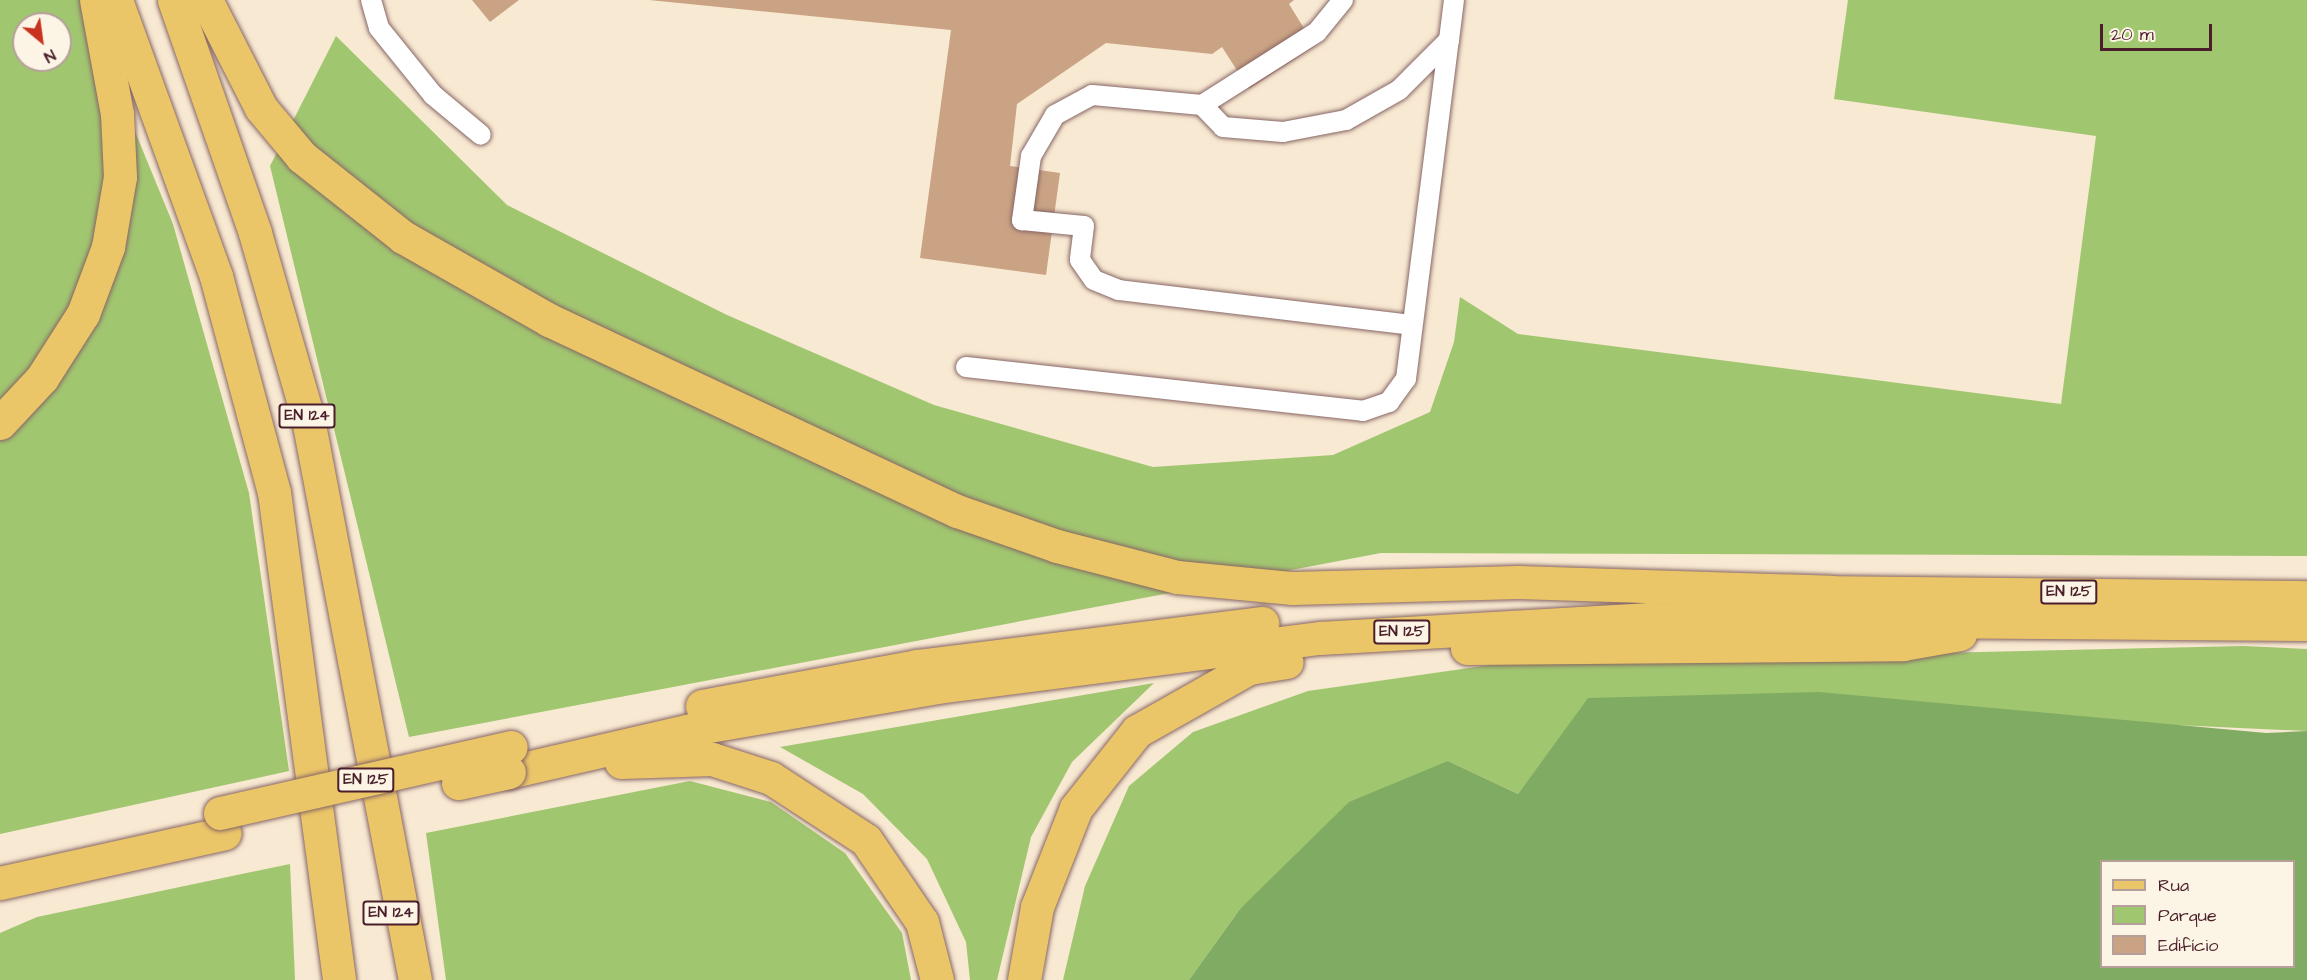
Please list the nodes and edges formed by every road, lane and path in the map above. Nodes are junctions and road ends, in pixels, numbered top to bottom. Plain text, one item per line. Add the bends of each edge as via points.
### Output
1 (96, 0) edge
2 (116, 0) edge
3 (174, 0) edge
4 (206, 0) edge
5 (371, 0) edge
6 (1343, 0) edge
7 (1454, 0) edge
8 (1449, 40) junction
9 (1202, 105) junction
10 (482, 135) dead end
11 (1412, 325) junction
12 (966, 367) dead end
13 (0, 423) edge
14 (1831, 592) junction
15 (2307, 597) edge
16 (2029, 621) junction
17 (2307, 624) edge
18 (510, 760) junction
19 (222, 823) junction
20 (385, 845) junction
21 (117, 857) junction
22 (0, 861) edge
23 (326, 878) junction
24 (0, 883) edge
25 (0, 904) edge
26 (328, 980) edge
27 (339, 980) edge
28 (397, 980) edge
29 (415, 980) edge
30 (938, 980) edge
31 (1024, 980) edge

1 - 13 main road via 117,114 120,177 108,247 83,314 42,378
2 - 23 main road, EN 124 via 216,276 255,409 298,643
3 - 20 main road, EN 124 via 255,233 307,414
4 - 14 main road via 261,108 302,158 403,237 549,320 957,511 1057,546 1177,577 1292,588 1518,582
5 - 10 lane via 379,28 433,95
6 - 9 lane via 1317,32
7 - 8 lane
8 - 9 lane via 1399,90 1346,120 1283,132 1223,127
8 - 11 lane
9 - 11 lane via 1092,95 1055,115 1031,156 1022,219 1084,226 1080,260 1094,280 1119,290
11 - 12 lane via 1406,379 1389,402 1363,411
14 - 15 main road, EN 125
14 - 18 main road, EN 125 via 1628,594 1231,626 917,666
16 - 17 main road, EN 125
16 - 18 main road, EN 125 via 1649,619 1320,638 944,686
16 - 31 main road via 1903,645 1456,648 1329,655 1249,668 1137,731 1076,808 1037,907
18 - 19 main road, EN 125, bridge
18 - 30 main road via 712,759 771,778 866,840 922,922
19 - 21 main road, EN 125
19 - 22 main road, EN 125
20 - 28 main road, EN 124
20 - 29 main road
21 - 24 main road, EN 125
21 - 25 main road
23 - 26 main road
23 - 27 main road, EN 124

